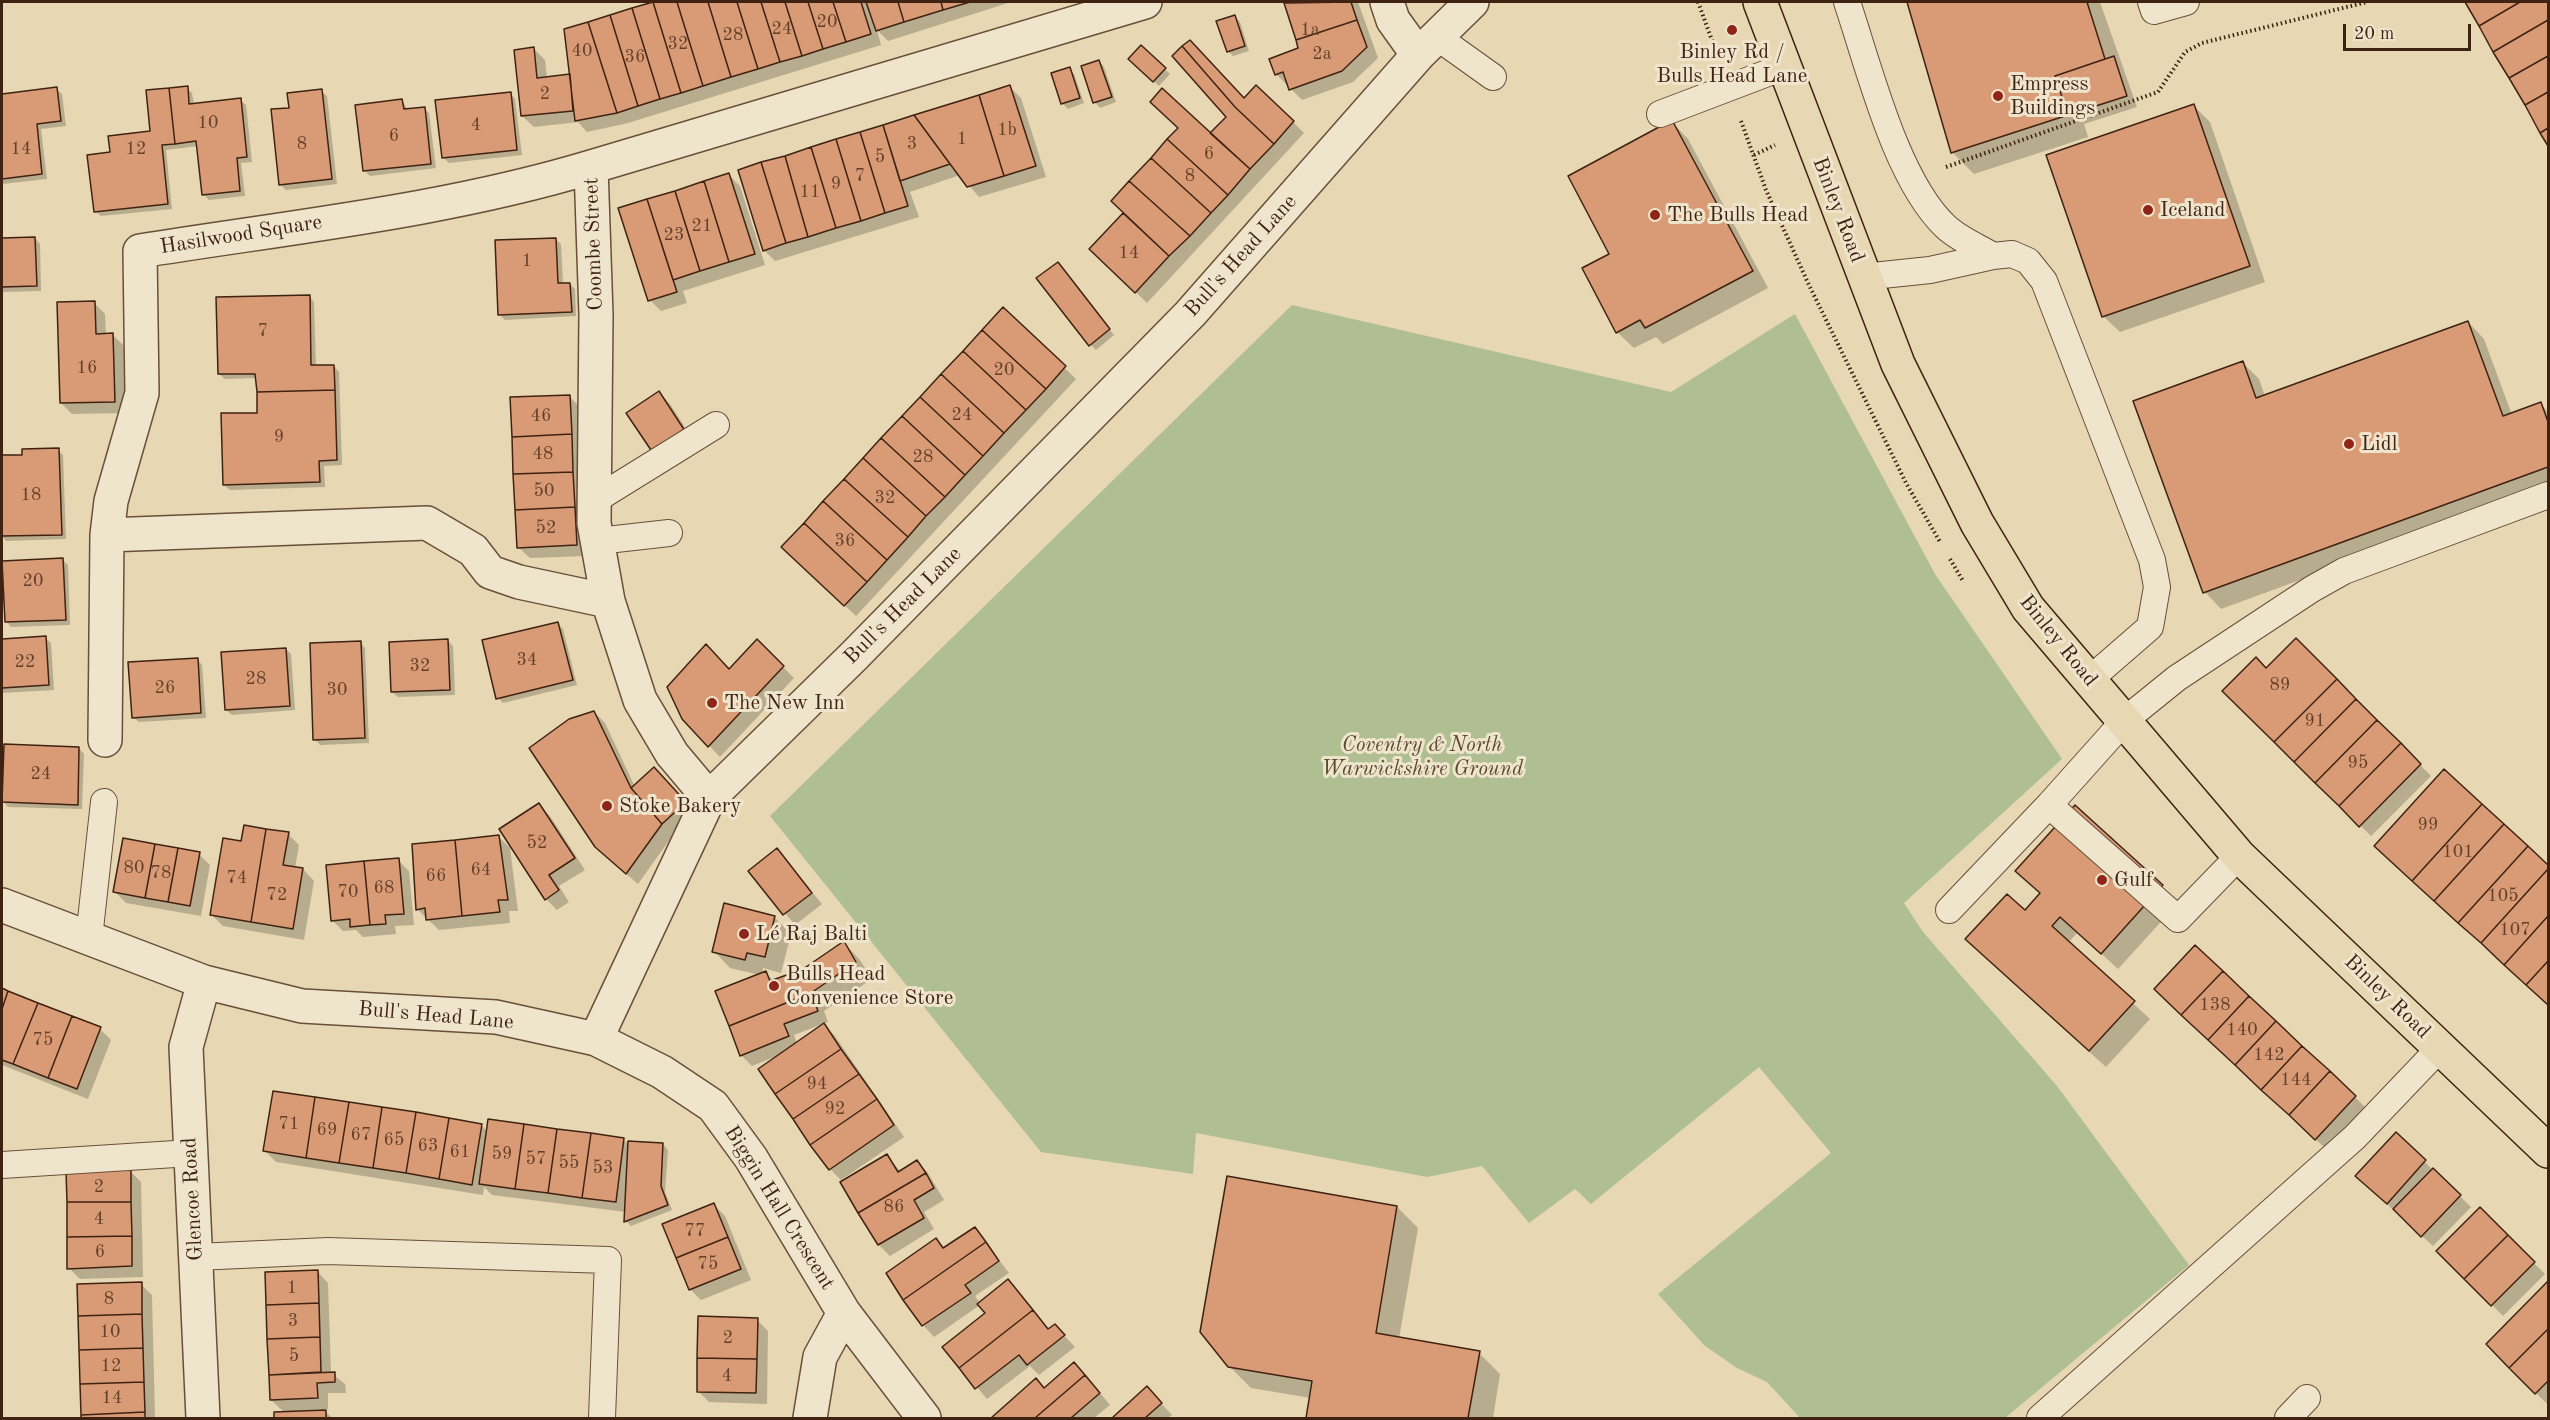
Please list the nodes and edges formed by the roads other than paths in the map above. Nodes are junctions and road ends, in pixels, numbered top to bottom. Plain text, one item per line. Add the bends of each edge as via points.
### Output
1 (1145, 2) edge
2 (1387, 2) edge
3 (1472, 2) edge
4 (1760, 2) edge
5 (1847, 2) edge
6 (2151, 2) edge
7 (2186, 2) edge
8 (1427, 46) junction
9 (1786, 66) junction
10 (1493, 76) dead end
11 (1660, 114) dead end
12 (591, 167) junction
13 (1993, 256) junction
14 (1863, 277) junction
15 (716, 425) dead end
16 (2548, 495) edge
17 (595, 500) junction
18 (669, 533) dead end
19 (107, 536) junction
20 (598, 542) junction
21 (608, 601) junction
22 (2089, 680) junction
23 (2125, 720) junction
24 (105, 740) dead end
25 (710, 798) junction
26 (104, 802) dead end
27 (2049, 805) junction
28 (2239, 856) junction
29 (2, 905) edge
30 (1949, 910) dead end
31 (89, 938) junction
32 (204, 982) junction
33 (596, 1039) junction
34 (2440, 1048) junction
35 (2548, 1151) edge
36 (191, 1153) junction
37 (2, 1165) edge
38 (196, 1257) junction
39 (844, 1313) junction
40 (2307, 1398) dead end
41 (203, 1419) edge
42 (602, 1419) edge
43 (810, 1419) edge
44 (924, 1419) edge
45 (2040, 1419) edge
46 (2288, 1419) edge

1 - 12 street, Coombe Street
2 - 8 street via 1394,20
3 - 8 street, Bull's Head Lane
4 - 9 main road, Binley Road
5 - 13 lane via 1881,105 1924,202 1948,228
6 - 7 lane via 2154,11
8 - 10 lane
8 - 25 street, Bull's Head Lane via 1190,314
9 - 11 lane
9 - 14 main road, Binley Road
12 - 17 street, Coombe Street via 596,315
12 - 19 street, Hasilwood Square via 408,208 140,251 142,393 111,501
13 - 14 lane via 1930,270
13 - 22 lane via 2012,254 2028,261 2044,281 2152,560 2157,587 2150,627
14 - 22 main road, Binley Road via 1903,375 1977,523 2028,608
15 - 17 lane
16 - 23 lane via 2344,571 2177,678
17 - 20 street, Coombe Street
18 - 20 lane
19 - 21 street via 427,524 473,550 490,572
19 - 24 street, Hasilwood Square
20 - 21 street, Coombe Street
21 - 25 street, Coombe Street via 640,700 672,754
22 - 23 main road, Binley Road
23 - 27 lane
23 - 28 main road, Binley Road
25 - 33 street, Bull's Head Lane
26 - 31 lane
27 - 28 lane via 2178,919
27 - 30 lane
28 - 34 main road, Binley Road
29 - 31 street, Bull's Head Lane
31 - 32 street, Bull's Head Lane
32 - 33 street, Bull's Head Lane via 302,1006 496,1017
32 - 36 street, Glencoe Road via 186,1047
33 - 39 street, Biggin Hall Crescent via 662,1072 713,1106 751,1158
34 - 35 main road, Binley Road
34 - 45 lane via 2355,1137
36 - 37 lane
36 - 38 street, Glencoe Road
38 - 41 street, Glencoe Road
38 - 42 lane via 328,1251 608,1260
39 - 43 street via 820,1357
39 - 44 street, Biggin Hall Crescent
40 - 46 lane

